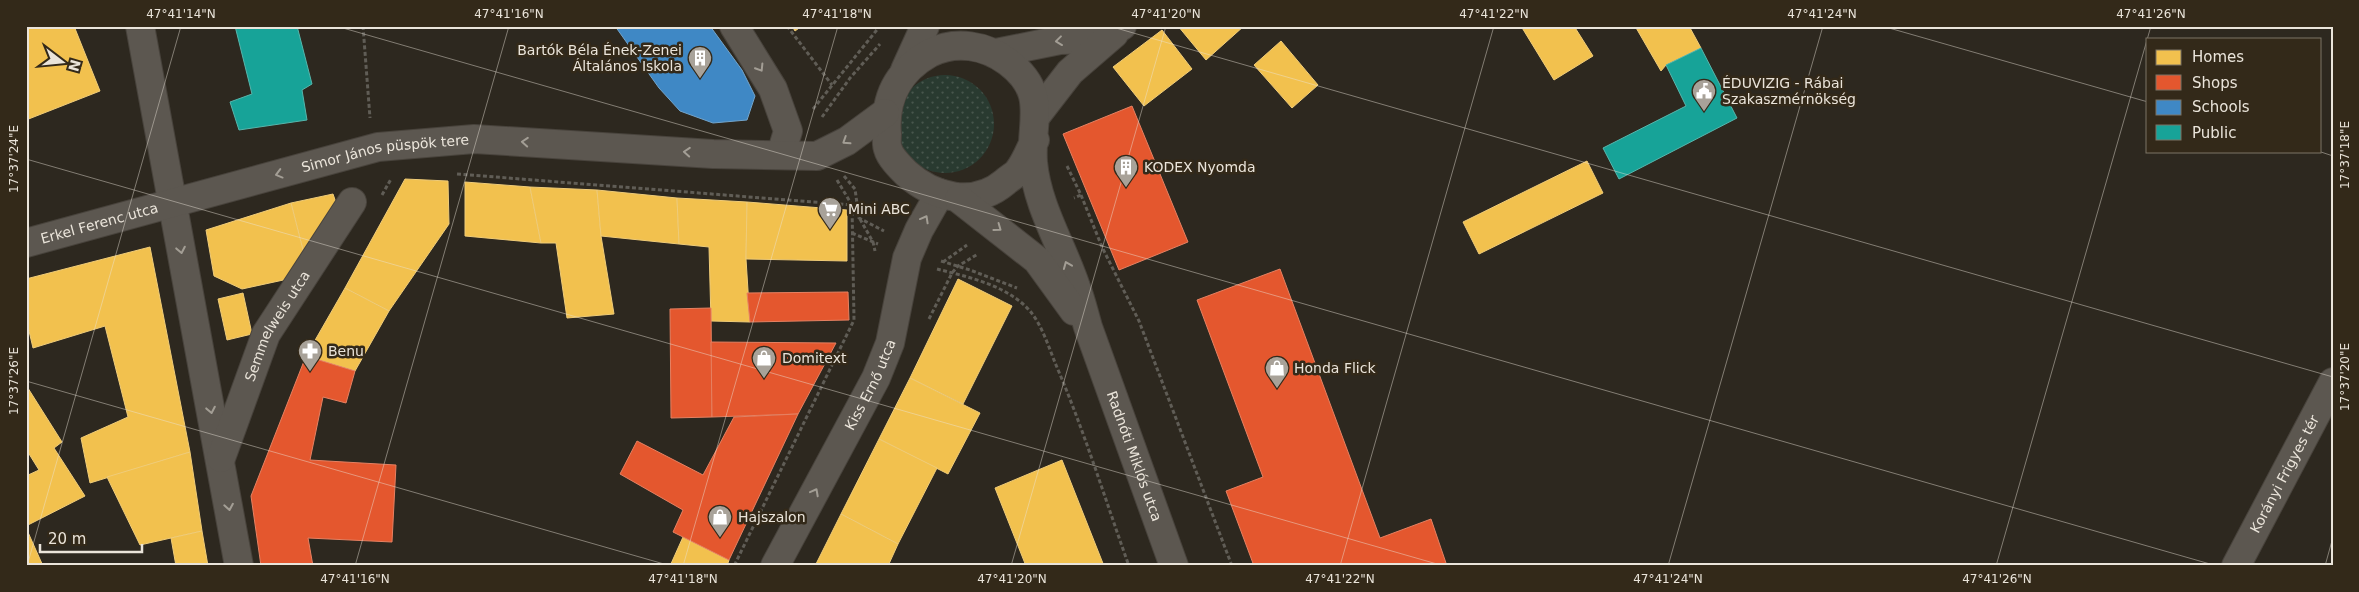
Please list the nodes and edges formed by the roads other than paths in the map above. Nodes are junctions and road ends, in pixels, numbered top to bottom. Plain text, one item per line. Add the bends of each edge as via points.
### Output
1 (140, 26) edge
2 (734, 26) edge
3 (925, 26) edge
4 (1124, 26) edge
5 (986, 43) edge
6 (904, 74) junction
7 (885, 113) junction
8 (1036, 128) junction
9 (781, 154) junction
10 (950, 196) junction
11 (172, 202) junction
12 (352, 202) dead end
13 (26, 243) edge
14 (1094, 344) junction
15 (2333, 382) edge
16 (220, 459) junction
17 (239, 566) edge
18 (775, 566) edge
19 (1174, 566) edge
20 (2236, 566) edge

1 - 11 street
2 -> 9 street via 774,89 788,130
3 - 6 street
4 -> 5 street via 1096,39
4 - 8 street via 1070,72
5 - 6 street via 937,50 920,59
5 - 8 street via 1017,69 1034,95
6 - 7 street
7 -> 9 street, Simor János püspök tere via 827,153 818,156
7 - 10 street via 888,150 902,169 918,183
8 - 10 street via 1019,171 981,196
14 -> 8 street, Radnóti Miklós utca via 1076,286 1043,208 1033,162
9 -> 11 street, Simor János püspök tere via 713,154 474,139 378,147
10 -> 14 street, Radnóti Miklós utca via 1037,260 1060,289
18 -> 10 street, Kiss Ernő utca via 876,378 890,343 907,258 919,230
11 - 13 street, Erkel Ferenc utca
11 -> 16 street
12 - 16 street, Semmelweis utca via 266,334
14 - 19 street, Radnóti Miklós utca
15 - 20 street, Korányi Frigyes tér
16 -> 17 street

